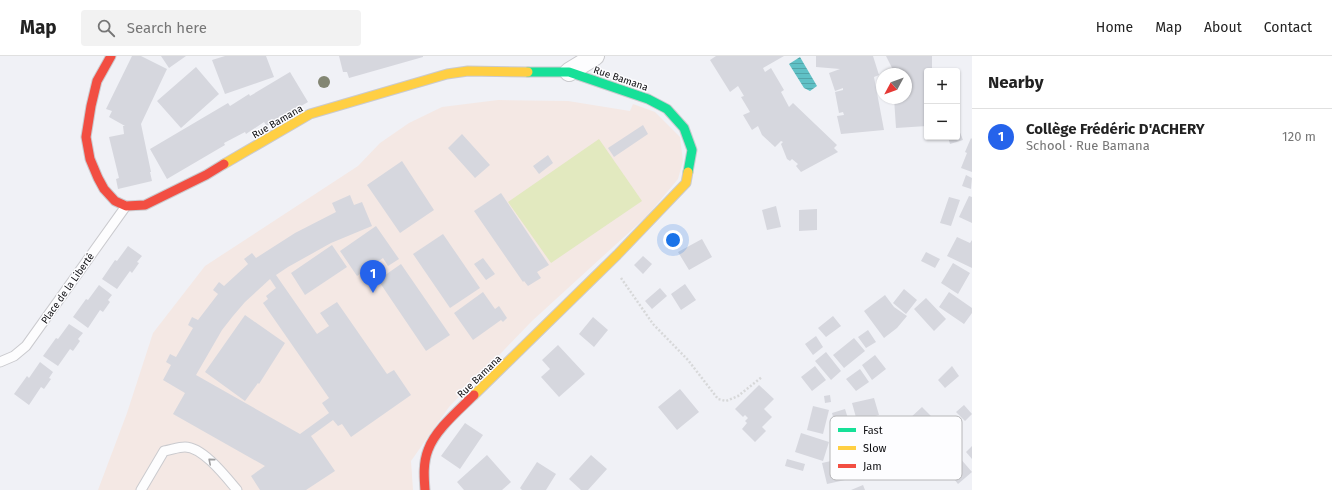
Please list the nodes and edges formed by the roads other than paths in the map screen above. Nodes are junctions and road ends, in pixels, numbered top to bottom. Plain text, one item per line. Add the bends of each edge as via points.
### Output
1 (111, 56) edge
2 (595, 56) edge
3 (569, 72) junction
4 (126, 206) junction
5 (0, 362) edge
6 (141, 490) edge
7 (237, 490) edge
8 (425, 490) edge

1 - 4 street via 97,81 86,138 90,159 104,189 115,201
2 - 3 street
3 - 4 street, Rue Bamana via 468,71 447,74 310,114 206,175 145,205
3 - 8 street, Rue Bamana via 667,108 684,128 692,150 686,183 434,438 426,454
4 - 5 lane, Place de la Liberté via 26,346 14,356
7 -> 6 lane via 220,469 201,453 187,447 164,451

